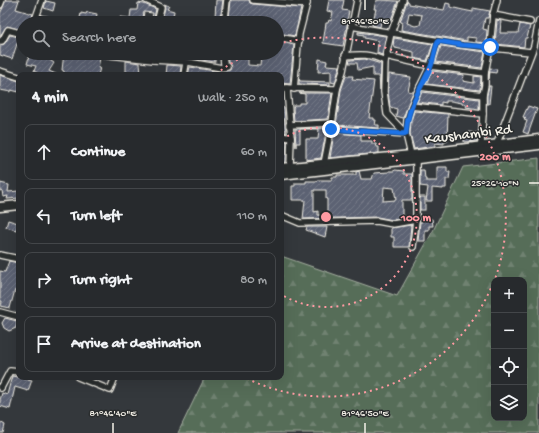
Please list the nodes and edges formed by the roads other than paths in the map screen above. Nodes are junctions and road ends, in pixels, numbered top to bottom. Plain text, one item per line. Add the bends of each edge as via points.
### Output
1 (2, 0) edge
2 (42, 0) edge
3 (146, 0) edge
4 (228, 0) edge
5 (253, 0) edge
6 (357, 0) edge
7 (403, 0) edge
8 (497, 0) edge
9 (306, 2) edge
10 (0, 5) edge
11 (493, 15) junction
12 (36, 16) edge
13 (159, 16) edge
14 (225, 16) edge
15 (539, 21) edge
16 (530, 22) dead end
17 (351, 26) junction
18 (16, 32) edge
19 (391, 33) junction
20 (284, 38) edge
21 (0, 41) edge
22 (299, 41) junction
23 (438, 41) junction
24 (536, 46) edge
25 (490, 47) junction
26 (531, 52) junction
27 (346, 56) junction
28 (386, 59) junction
29 (153, 60) edge
30 (224, 60) edge
31 (186, 63) junction
32 (430, 66) junction
33 (0, 71) edge
34 (184, 72) edge
35 (485, 73) junction
36 (16, 76) edge
37 (420, 87) junction
38 (284, 88) edge
39 (294, 89) junction
40 (337, 89) junction
41 (483, 95) junction
42 (411, 106) junction
43 (483, 114) junction
44 (289, 125) junction
45 (332, 126) junction
46 (406, 134) junction
47 (284, 137) edge
48 (290, 138) junction
49 (539, 139) edge
50 (497, 143) junction
51 (481, 145) junction
52 (539, 145) edge
53 (414, 157) junction
54 (324, 164) junction
55 (290, 167) junction
56 (284, 168) edge
57 (284, 175) edge
58 (16, 200) edge
59 (0, 202) edge
60 (16, 205) edge
61 (0, 207) edge
62 (284, 216) edge
63 (416, 220) junction
64 (413, 247) dead end
65 (0, 255) edge
66 (16, 258) edge
67 (0, 312) edge
68 (16, 316) edge
69 (16, 372) edge
70 (85, 380) edge
71 (114, 380) edge
72 (0, 387) edge

1 - 10 street
2 - 12 street
3 - 13 street via 161,7
4 - 14 street
5 - 9 street via 299,4
6 - 17 street
7 - 19 street
8 - 11 street
9 - 22 street
11 - 16 street
11 - 25 street
15 - 24 street
17 - 19 street
17 - 27 street
18 - 21 street via 8,30
19 - 23 street
19 - 28 street
20 - 22 street
22 - 39 street
23 - 25 street
23 - 32 street
24 - 26 street
25 - 26 street
25 - 35 street
26 - 50 street
27 - 28 street via 363,54
27 - 40 street
28 - 32 street
28 - 46 street via 384,92 387,114
29 - 31 street
30 - 31 street via 227,67 222,68
31 - 34 street
32 - 35 street
32 - 37 street
33 - 36 street
35 - 41 street
37 - 41 street
37 - 42 street
38 - 39 street
38 - 44 street
39 - 40 street
40 - 45 street
41 - 43 street
42 - 43 street
42 - 46 street
43 - 51 street
44 - 45 street
44 - 48 street
45 - 46 street
45 - 54 street
46 - 53 street
47 - 48 street
48 - 55 street
49 - 50 main road, Kaushambi Rd
50 - 51 main road, Kaushambi Rd
51 - 53 main road, Kaushambi Rd
52 - 53 main road
53 - 54 main road, Kaushambi Rd
53 - 57 main road
53 - 63 street
54 - 55 main road, Kaushambi Rd
55 - 56 main road, Kaushambi Rd
58 - 59 main road
60 - 61 main road
62 - 63 street via 300,223 377,221 393,224
63 - 64 street
65 - 66 street
67 - 68 street
69 - 72 street via 10,371
70 - 71 street via 110,390

